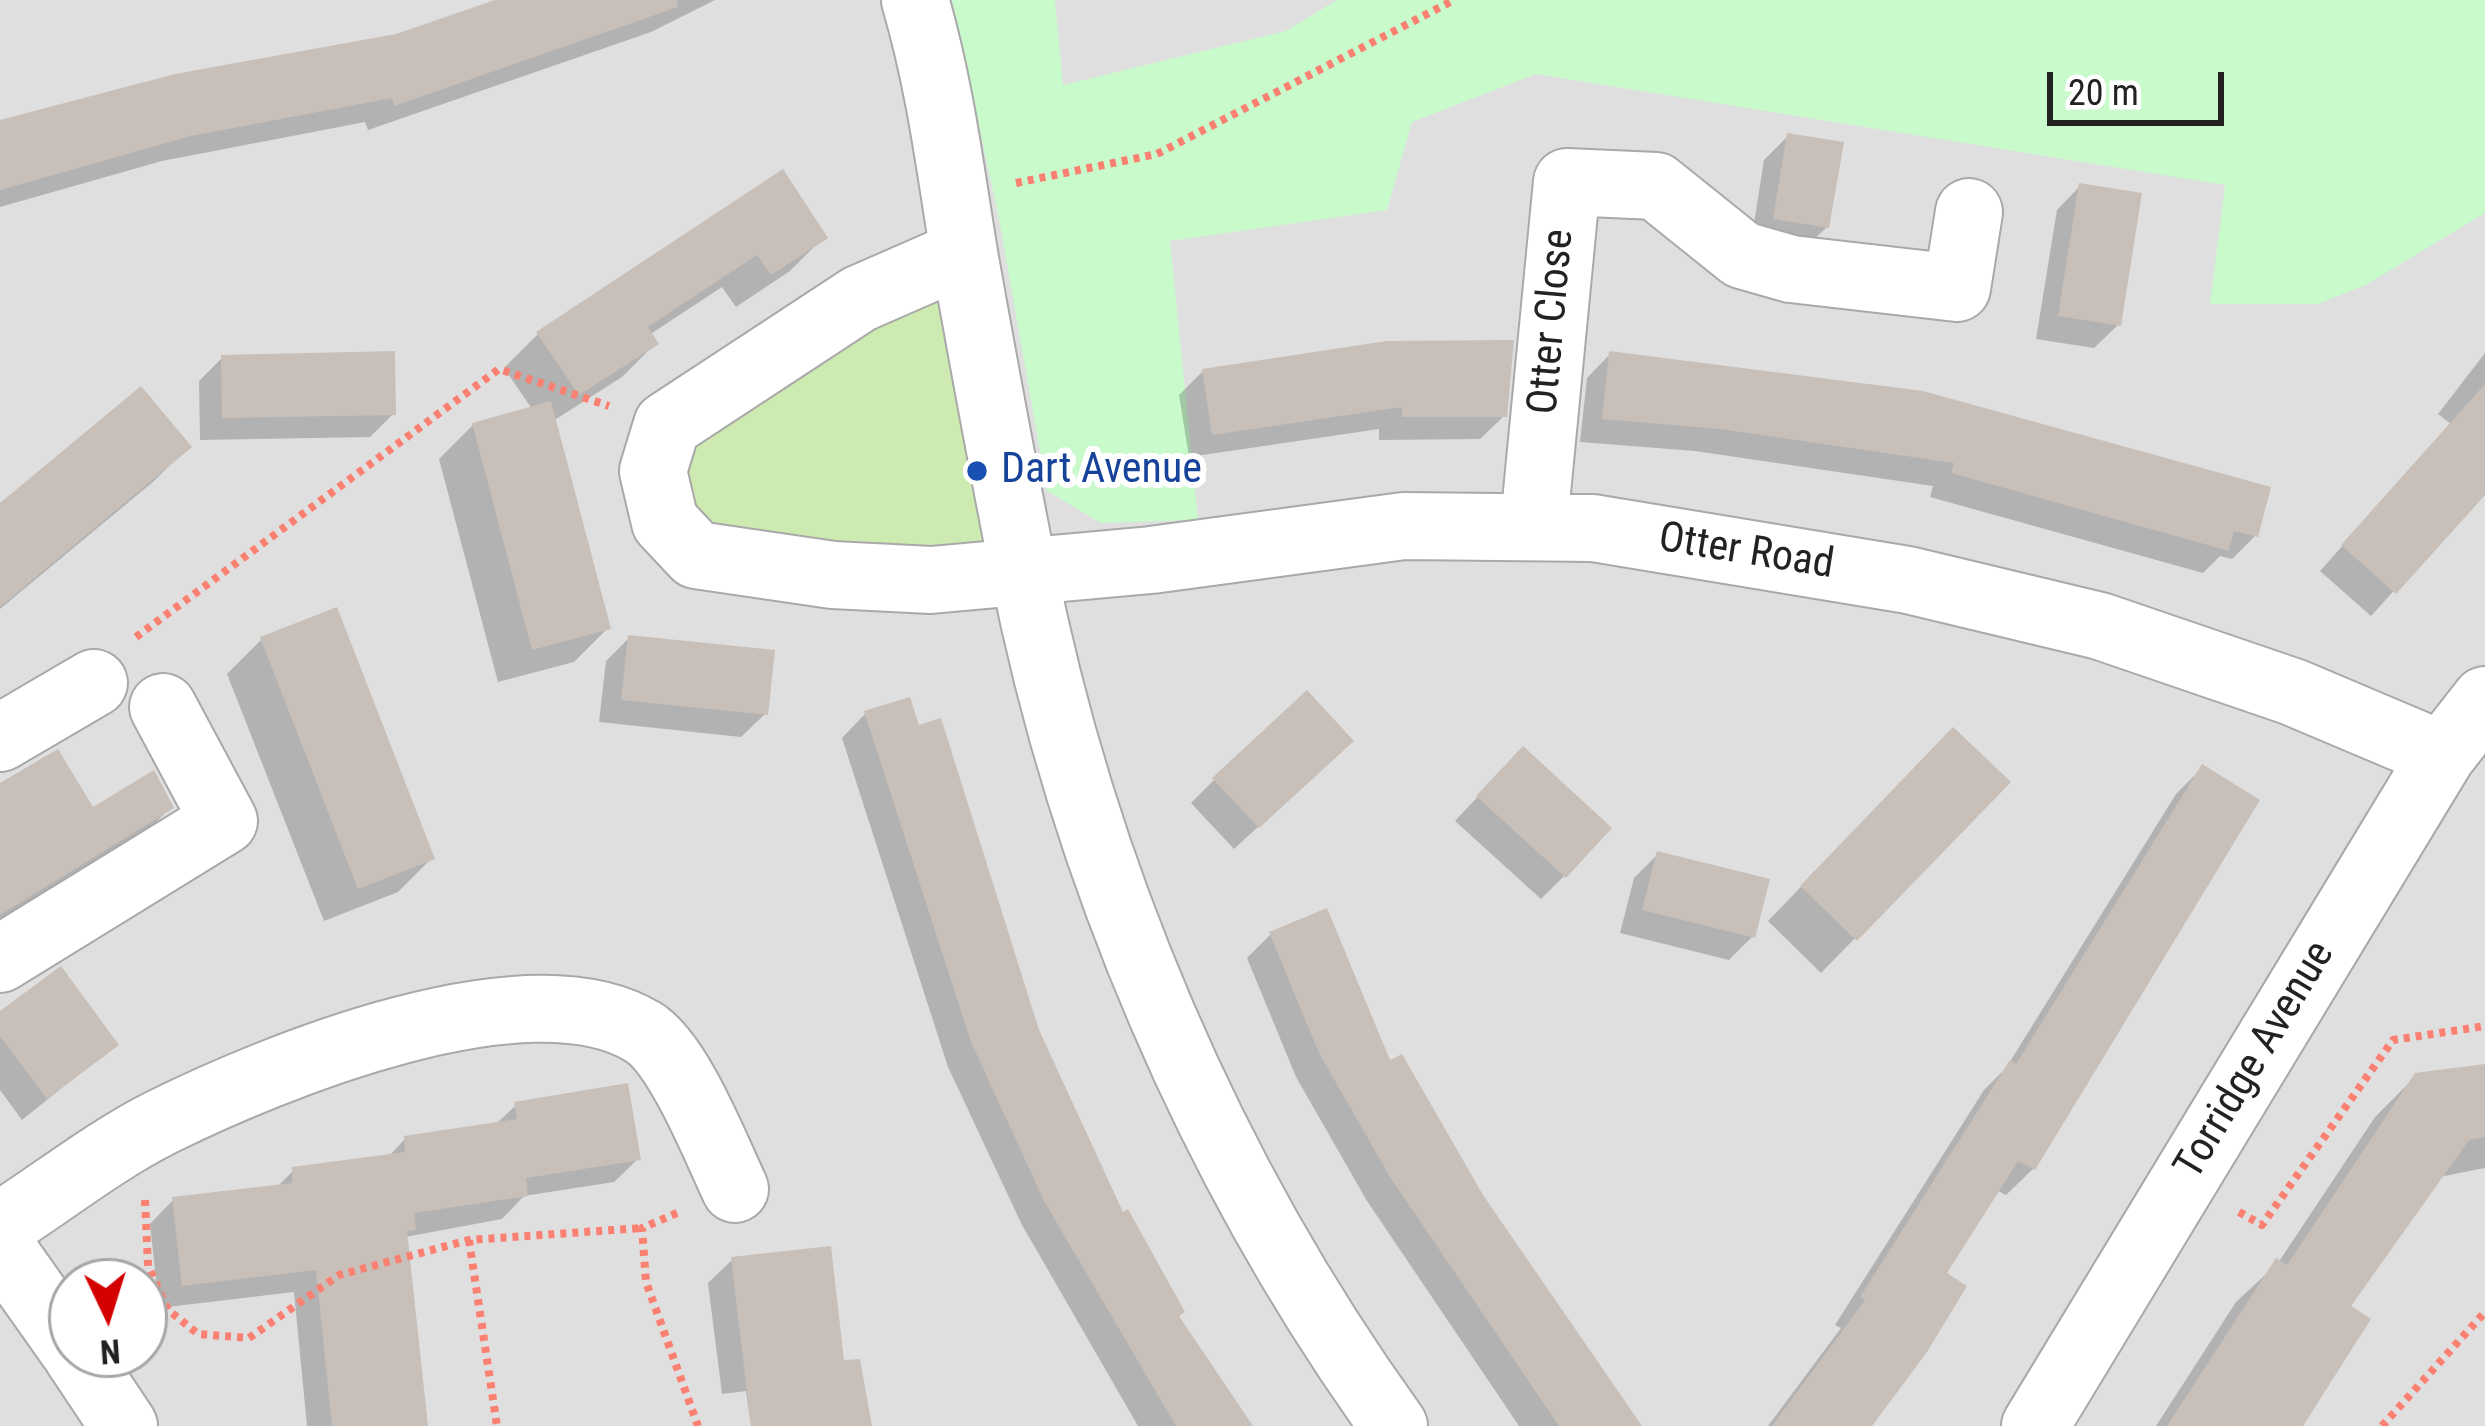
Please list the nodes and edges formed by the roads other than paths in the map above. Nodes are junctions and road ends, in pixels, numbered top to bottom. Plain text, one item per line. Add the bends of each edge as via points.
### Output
1 (915, 0) edge
2 (1969, 212) dead end
3 (961, 224) junction
4 (1534, 523) junction
5 (1023, 569) junction
6 (94, 683) road end
7 (2485, 700) edge
8 (163, 707) dead end
9 (0, 738) edge
10 (2442, 755) junction
11 (0, 959) edge
12 (735, 1189) road end
13 (0, 1226) edge
14 (0, 1246) edge
15 (48, 1314) edge
16 (92, 1378) edge
17 (124, 1426) edge
18 (1394, 1426) edge
19 (2035, 1426) edge

1 - 3 street via 942,92
2 - 4 street, Otter Close via 1957,288 1791,269 1742,255 1656,186 1567,182
3 - 5 street
3 - 5 street, Otter Road via 668,425 653,471 665,522 696,555 932,580
4 - 5 street, Otter Road via 1403,526
4 - 10 street, Otter Road via 1908,580 2100,626 2293,692
5 - 18 street via 1073,770 1232,1172 1334,1344
6 - 9 street
7 - 10 street, Torridge Avenue
8 - 11 street via 224,821
10 - 19 street, Torridge Avenue
12 - 13 street via 687,1088 645,1033 574,1007 468,1015 310,1058 159,1124
14 - 15 street
16 - 17 street

